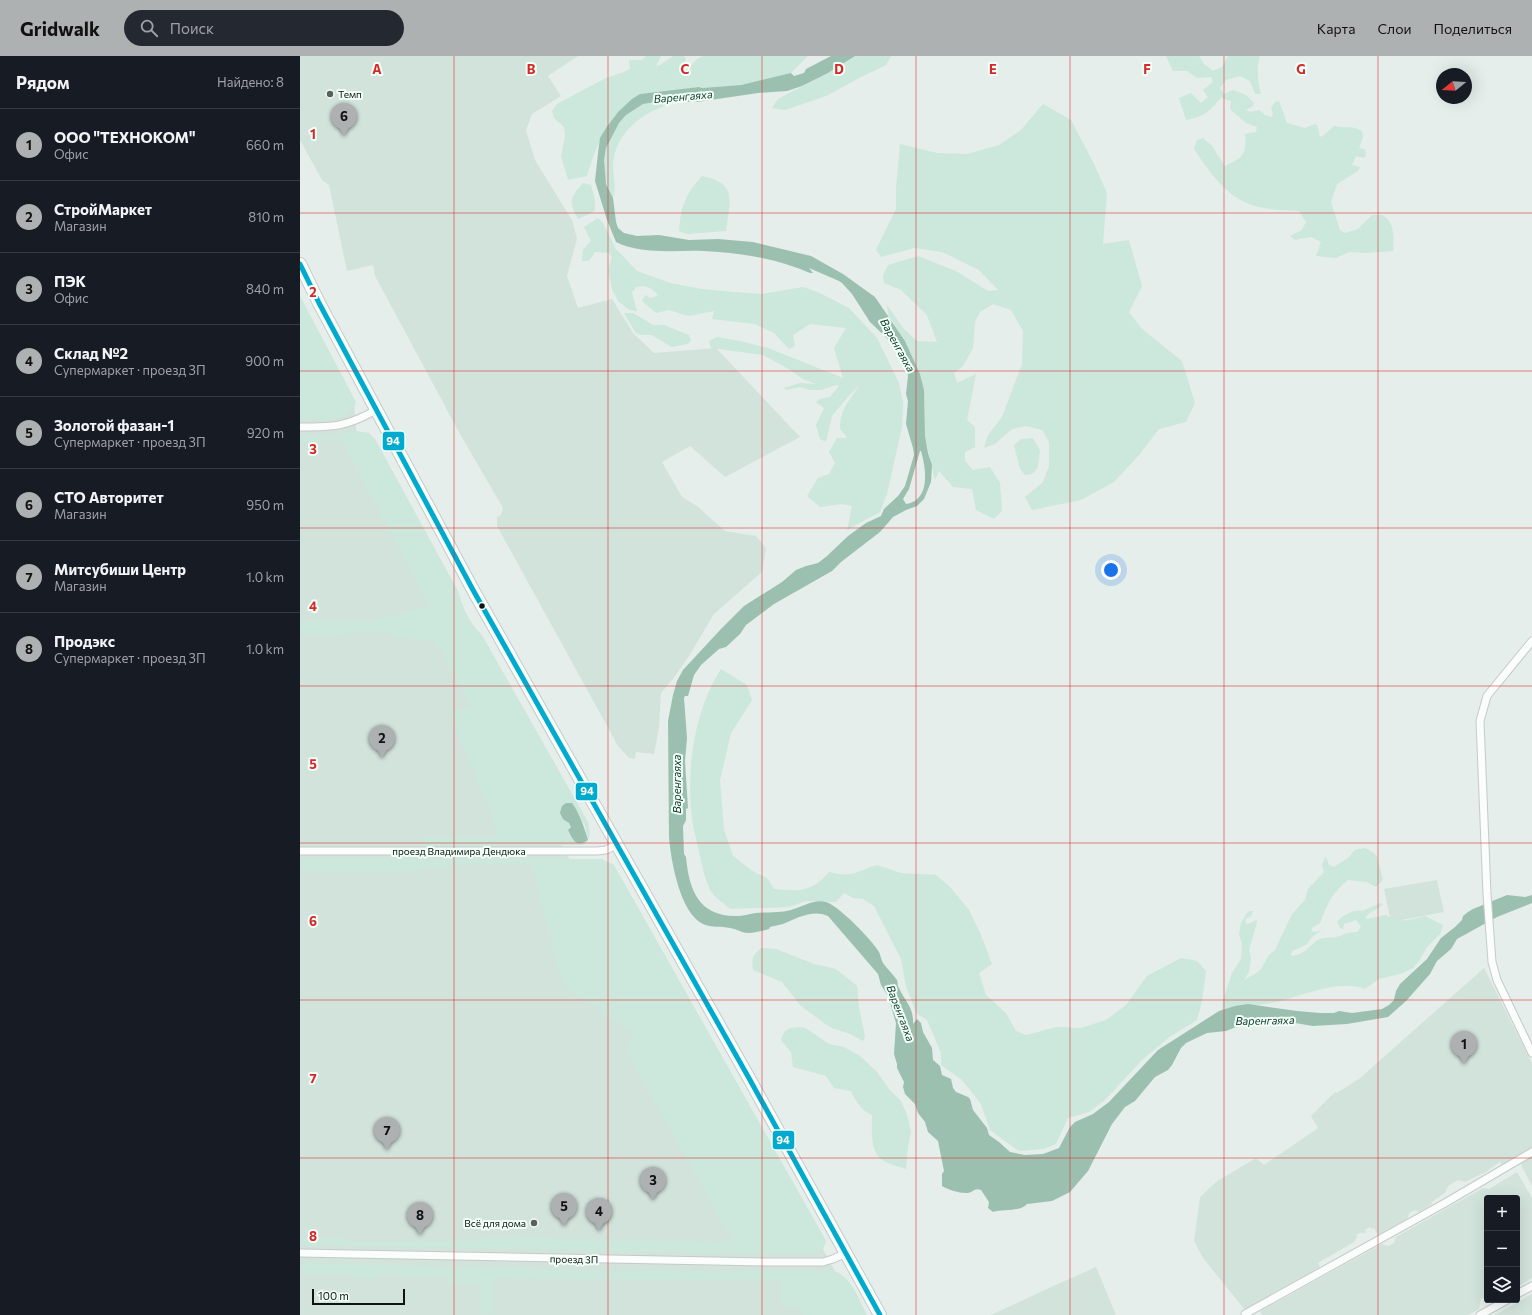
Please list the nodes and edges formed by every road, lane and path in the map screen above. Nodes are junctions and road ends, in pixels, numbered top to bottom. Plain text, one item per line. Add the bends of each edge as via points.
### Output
1 (300, 264) edge
2 (376, 410) junction
3 (300, 427) edge
4 (1532, 642) edge
5 (616, 845) junction
6 (300, 851) edge
7 (1532, 1053) edge
8 (1532, 1152) edge
9 (300, 1253) edge
10 (846, 1253) junction
11 (1532, 1286) edge
12 (1520, 1292) edge
13 (1501, 1303) edge
14 (880, 1315) edge
15 (1246, 1315) edge
16 (1480, 1315) edge

1 - 2 highway via 318,303
2 - 3 street via 345,425
2 - 5 highway via 473,590
4 - 7 street via 1487,696 1480,722 1492,962 1494,973
5 - 6 street, проезд Владимира Дендюка via 597,851
5 - 10 highway
8 - 15 street
9 - 10 street, проезд 3П via 765,1262 823,1262
10 - 14 highway
11 - 12 street
13 - 16 street

